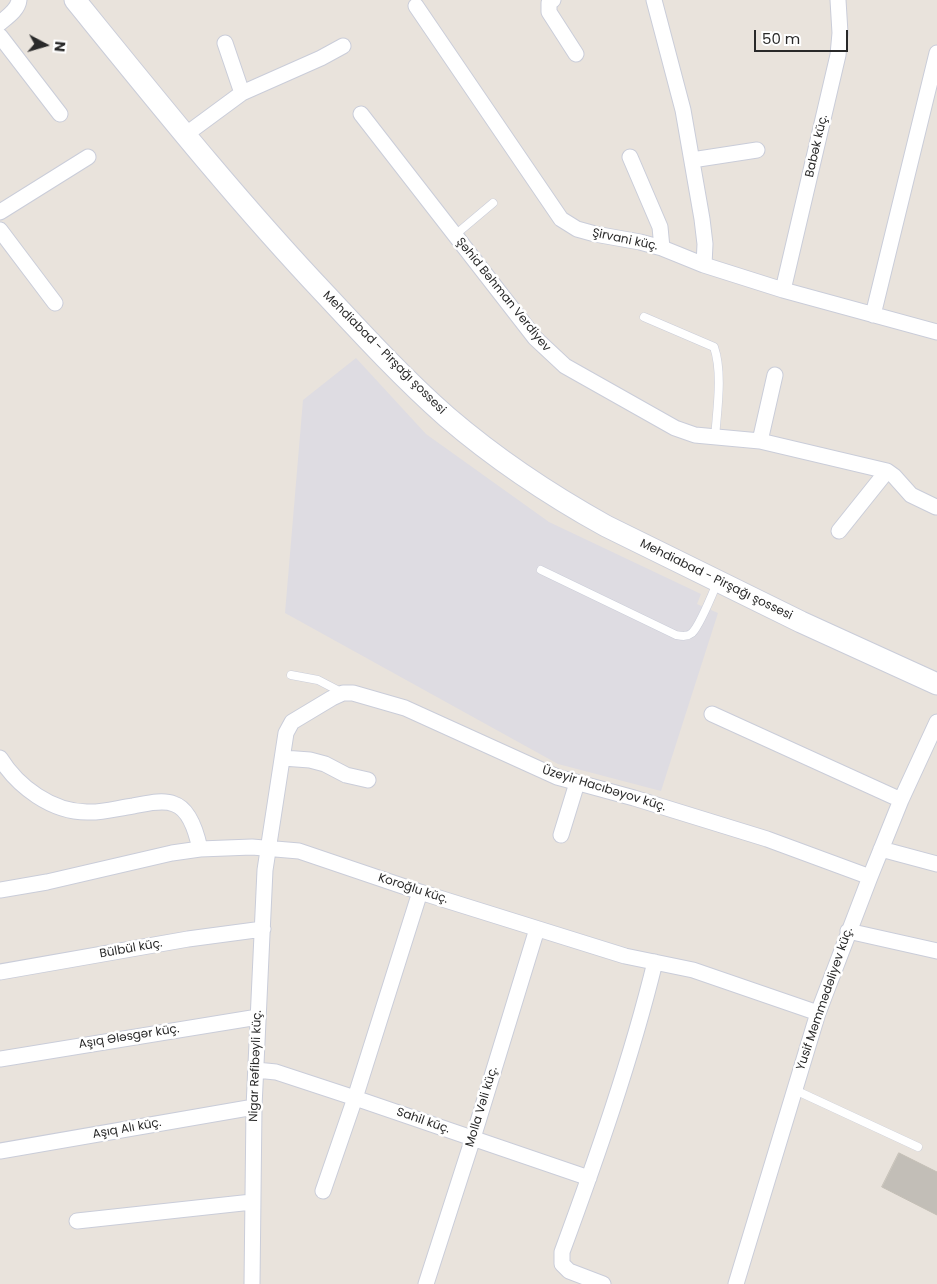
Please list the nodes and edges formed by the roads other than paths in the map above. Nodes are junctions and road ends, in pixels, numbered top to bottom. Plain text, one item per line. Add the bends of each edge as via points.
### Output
1 (19, 0) edge
2 (75, 0) edge
3 (553, 0) edge
4 (654, 0) edge
5 (838, 0) edge
6 (416, 6) dead end
7 (0, 23) edge
8 (0, 36) edge
9 (225, 43) dead end
10 (343, 46) dead end
11 (937, 53) edge
12 (576, 54) dead end
13 (242, 93) junction
14 (60, 114) dead end
15 (361, 114) dead end
16 (185, 135) junction
17 (757, 150) dead end
18 (88, 157) dead end
19 (630, 157) dead end
20 (692, 160) junction
21 (493, 203) dead end
22 (0, 212) edge
23 (0, 230) edge
24 (455, 235) junction
25 (662, 248) junction
26 (704, 265) junction
27 (783, 290) junction
28 (55, 303) dead end
29 (873, 314) junction
30 (644, 317) dead end
31 (937, 332) edge
32 (775, 375) dead end
33 (715, 438) junction
34 (760, 442) junction
35 (887, 471) junction
36 (936, 506) edge
37 (838, 532) dead end
38 (541, 570) dead end
39 (718, 581) junction
40 (290, 675) dead end
41 (937, 684) edge
42 (343, 692) junction
43 (712, 714) dead end
44 (937, 722) edge
45 (0, 758) edge
46 (283, 758) junction
47 (368, 780) dead end
48 (577, 783) junction
49 (901, 800) junction
50 (561, 835) dead end
51 (200, 849) junction
52 (269, 849) junction
53 (881, 849) junction
54 (937, 864) edge
55 (870, 877) junction
56 (0, 890) edge
57 (420, 892) junction
58 (264, 929) junction
59 (536, 929) junction
60 (848, 931) junction
61 (937, 951) edge
62 (655, 962) junction
63 (0, 972) edge
64 (818, 1013) junction
65 (258, 1017) junction
66 (0, 1059) edge
67 (256, 1070) junction
68 (795, 1090) junction
69 (356, 1098) junction
70 (254, 1107) junction
71 (473, 1138) junction
72 (918, 1147) dead end
73 (0, 1151) edge
74 (589, 1178) junction
75 (323, 1191) dead end
76 (252, 1202) junction
77 (77, 1221) dead end
78 (252, 1284) edge
79 (426, 1284) edge
80 (603, 1284) edge
81 (736, 1284) edge

1 - 7 street via 19,5
2 - 16 main road, Mehdiabad - Pirşağı şossesi
3 - 12 street via 549,3 549,12
4 - 20 street via 683,110
5 - 27 street, Babək küç. via 838,55
6 - 25 street, Şirvani küç. via 561,219 577,230
8 - 14 street
9 - 13 street
10 - 13 street
11 - 29 street
13 - 16 street
15 - 24 street, Şəhid Bəhman Verdiyev
16 - 39 main road, Mehdiabad - Pirşağı şossesi via 294,261 406,379 448,417 527,478 578,510
17 - 20 street
18 - 22 street
19 - 25 street via 660,228
20 - 26 street via 705,244
21 - 24 lane
23 - 28 street
24 - 33 street, Şəhid Bəhman Verdiyev via 535,338 564,366 675,428
25 - 26 street, Şirvani küç.
26 - 27 street, Şirvani küç.
27 - 29 street, Şirvani küç.
29 - 31 street, Şirvani küç.
30 - 33 lane via 714,346 718,384
32 - 34 street
33 - 34 street, Şəhid Bəhman Verdiyev
34 - 35 street, Şəhid Bəhman Verdiyev
35 - 36 street via 911,495
35 - 37 street
38 - 39 lane via 676,635 686,636 692,633 707,608
39 - 41 main road, Mehdiabad - Pirşağı şossesi
40 - 42 lane via 318,680
42 - 46 street, Nigar Rəfibəyli küç. via 292,722 286,733
42 - 48 street, Üzeyir Hacıbəyov küç. via 405,708 542,771
43 - 49 street
44 - 49 street, Yusif Məmmədəliyev küç.
45 - 51 street via 35,796 63,808 87,812 157,802 175,804 189,817
46 - 47 street via 310,760
46 - 52 street, Nigar Rəfibəyli küç.
48 - 50 street
48 - 55 street, Üzeyir Hacıbəyov küç. via 767,840
49 - 53 street, Yusif Məmmədəliyev küç.
51 - 52 street, Koroğlu küç.
51 - 56 street, Koroğlu küç.
52 - 57 street, Koroğlu küç. via 299,851
52 - 58 street, Nigar Rəfibəyli küç.
53 - 54 street
53 - 55 street, Yusif Məmmədəliyev küç.
55 - 60 street, Yusif Məmmədəliyev küç.
57 - 59 street, Koroğlu küç.
57 - 69 street
58 - 63 street, Bülbül küç.
58 - 65 street, Nigar Rəfibəyli küç.
59 - 62 street, Koroğlu küç.
59 - 71 street, Molla Vəli küç.
60 - 61 street
60 - 64 street, Yusif Məmmədəliyev küç.
62 - 64 street, Koroğlu küç. via 693,970
62 - 74 street
64 - 68 street, Yusif Məmmədəliyev küç.
65 - 66 street, Aşıq Ələsgər küç.
65 - 67 street, Nigar Rəfibəyli küç.
67 - 69 street, Sahil küç. via 276,1072
67 - 70 street, Nigar Rəfibəyli küç.
68 - 72 lane
68 - 81 street, Yusif Məmmədəliyev küç.
69 - 71 street, Sahil küç.
69 - 75 street
70 - 73 street, Aşıq Alı küç.
70 - 76 street, Nigar Rəfibəyli küç.
71 - 74 street, Sahil küç.
71 - 79 street, Molla Vəli küç.
74 - 80 street via 562,1252 562,1264
76 - 77 street
76 - 78 street, Nigar Rəfibəyli küç.

